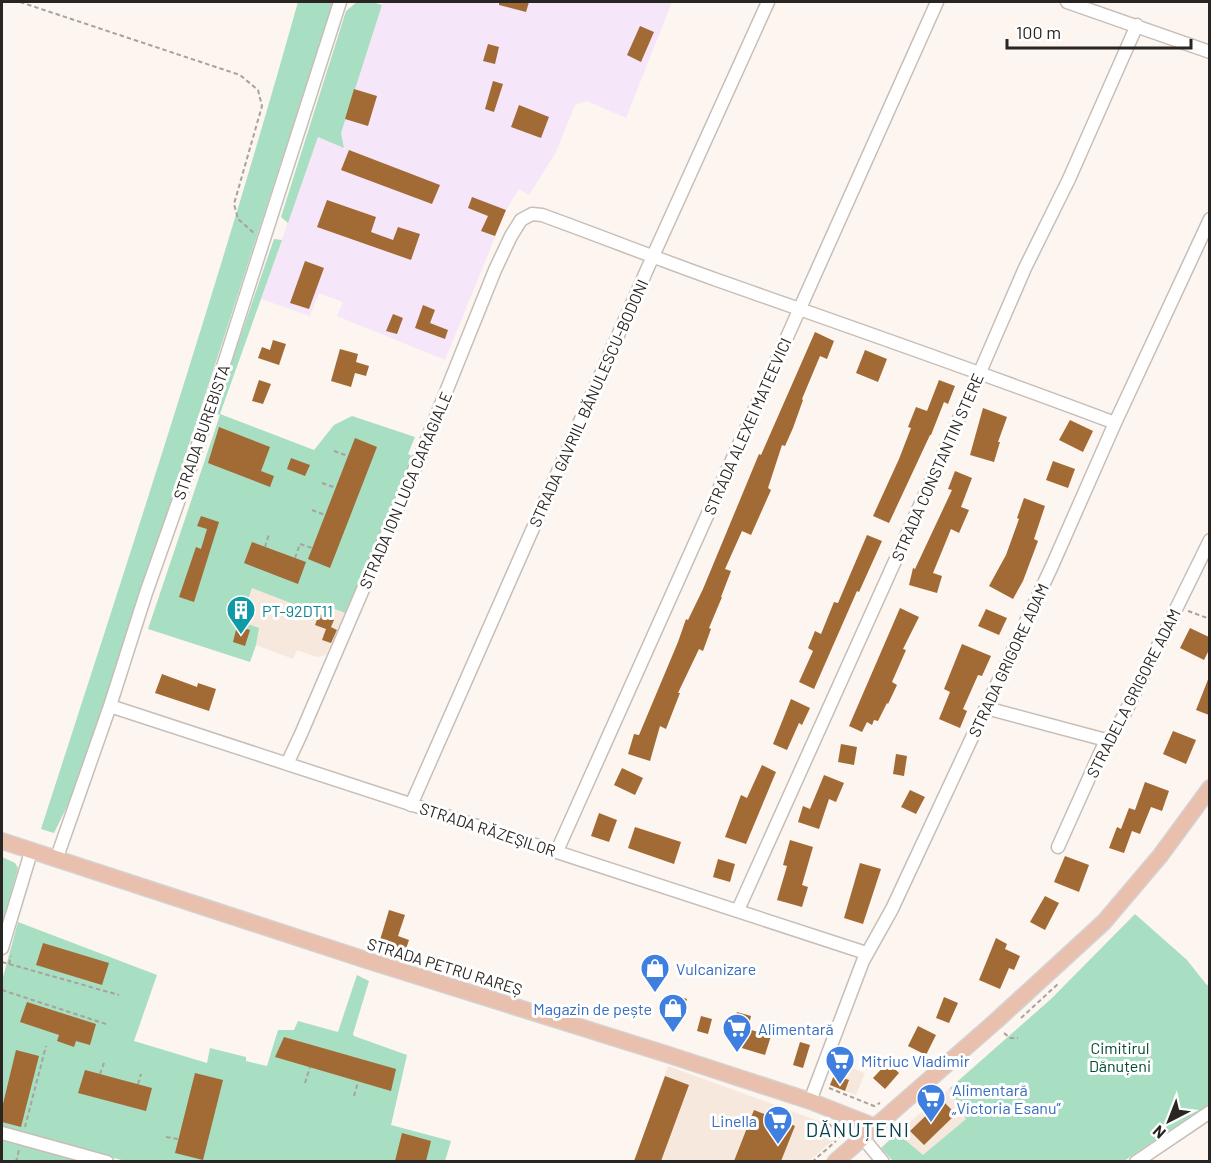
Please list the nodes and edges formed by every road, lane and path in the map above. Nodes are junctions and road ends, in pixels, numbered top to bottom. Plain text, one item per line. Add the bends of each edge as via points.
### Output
1 (21, 2) edge
2 (340, 2) edge
3 (768, 2) edge
4 (937, 2) edge
5 (1067, 2) edge
6 (1137, 25) junction
7 (1209, 52) edge
8 (1208, 226) edge
9 (264, 240) junction
10 (653, 256) junction
11 (799, 308) junction
12 (980, 372) junction
13 (1115, 423) junction
14 (334, 451) dead end
15 (348, 456) dead end
16 (322, 483) dead end
17 (336, 488) dead end
18 (312, 510) dead end
19 (325, 515) dead end
20 (269, 534) dead end
21 (1209, 540) edge
22 (265, 547) dead end
23 (312, 548) dead end
24 (295, 558) dead end
25 (1177, 608) junction
26 (1209, 619) edge
27 (110, 706) junction
28 (986, 708) junction
29 (1106, 740) junction
30 (287, 764) junction
31 (1209, 788) edge
32 (411, 805) junction
33 (2, 841) edge
34 (1058, 847) dead end
35 (558, 851) junction
36 (31, 852) junction
37 (56, 860) junction
38 (738, 910) junction
39 (2, 948) edge
40 (866, 953) junction
41 (2, 962) edge
42 (53, 970) dead end
43 (51, 976) junction
44 (92, 982) dead end
45 (91, 987) junction
46 (2, 990) edge
47 (119, 995) dead end
48 (109, 1024) dead end
49 (1004, 1033) dead end
50 (1018, 1038) dead end
51 (46, 1046) dead end
52 (104, 1063) dead end
53 (310, 1067) dead end
54 (100, 1074) dead end
55 (141, 1074) dead end
56 (358, 1082) dead end
57 (305, 1083) dead end
58 (138, 1084) dead end
59 (829, 1088) dead end
60 (354, 1096) dead end
61 (810, 1101) junction
62 (880, 1103) dead end
63 (1209, 1112) edge
64 (876, 1127) junction
65 (2, 1133) edge
66 (166, 1137) dead end
67 (863, 1138) junction
68 (22, 1139) junction
69 (178, 1139) dead end
70 (836, 1141) dead end
71 (107, 1161) edge
72 (812, 1161) edge
73 (835, 1161) edge
74 (883, 1161) edge
75 (1136, 1161) edge

1 - 9 path via 240,75 258,90 262,106 234,204 238,219
2 - 9 street, STRADA BUREBISTA
3 - 10 street, STRADA GAVRIIL BĂNULESCU-BODONI
4 - 11 street, STRADA ALEXEI MATEEVICI
5 - 6 street
6 - 7 street
6 - 12 street, STRADA CONSTANTIN STERE
8 - 13 street, STRADA GRIGORE ADAM
9 - 27 street, STRADA BUREBISTA
10 - 11 street
10 - 30 street, STRADA ION LUCA CARAGIALE via 542,215 524,218 515,229
10 - 32 street, STRADA GAVRIIL BĂNULESCU-BODONI
11 - 12 street
11 - 35 street, STRADA ALEXEI MATEEVICI
12 - 13 street
12 - 38 street, STRADA CONSTANTIN STERE
13 - 28 street, STRADA GRIGORE ADAM
14 - 15 path
16 - 17 path
18 - 19 path
20 - 22 path
21 - 25 street, STRADELA GRIGORE ADAM
23 - 24 path via 300,544
25 - 26 path
25 - 29 street, STRADELA GRIGORE ADAM via 1122,719
27 - 30 street, STRADA RĂZEŞILOR
27 - 37 street, STRADA BUREBISTA
28 - 29 street
28 - 40 street, STRADA GRIGORE ADAM via 892,909
29 - 34 street, STRADELA GRIGORE ADAM
30 - 32 street, STRADA RĂZEŞILOR
31 - 64 main road via 1160,856 1104,922
32 - 35 street, STRADA RĂZEŞILOR
33 - 36 main road, STRADA PETRU RAREȘ
35 - 38 street, STRADA RĂZEŞILOR
36 - 37 main road, STRADA PETRU RAREȘ
36 - 39 street
37 - 61 main road, STRADA PETRU RAREȘ
38 - 40 street, STRADA RĂZEŞILOR
40 - 61 street, STRADA GRIGORE ADAM
41 - 43 path
42 - 43 path
43 - 45 path
44 - 45 path
45 - 47 path
46 - 48 path
49 - 50 path
51 - 68 path
52 - 54 path
53 - 57 path
55 - 58 path
56 - 60 path
59 - 62 path via 874,1106
61 - 64 main road, STRADA PETRU RAREȘ
63 - 75 street
64 - 67 main road
65 - 68 street
66 - 69 path
67 - 73 main road
67 - 74 street
68 - 71 street
70 - 72 path

